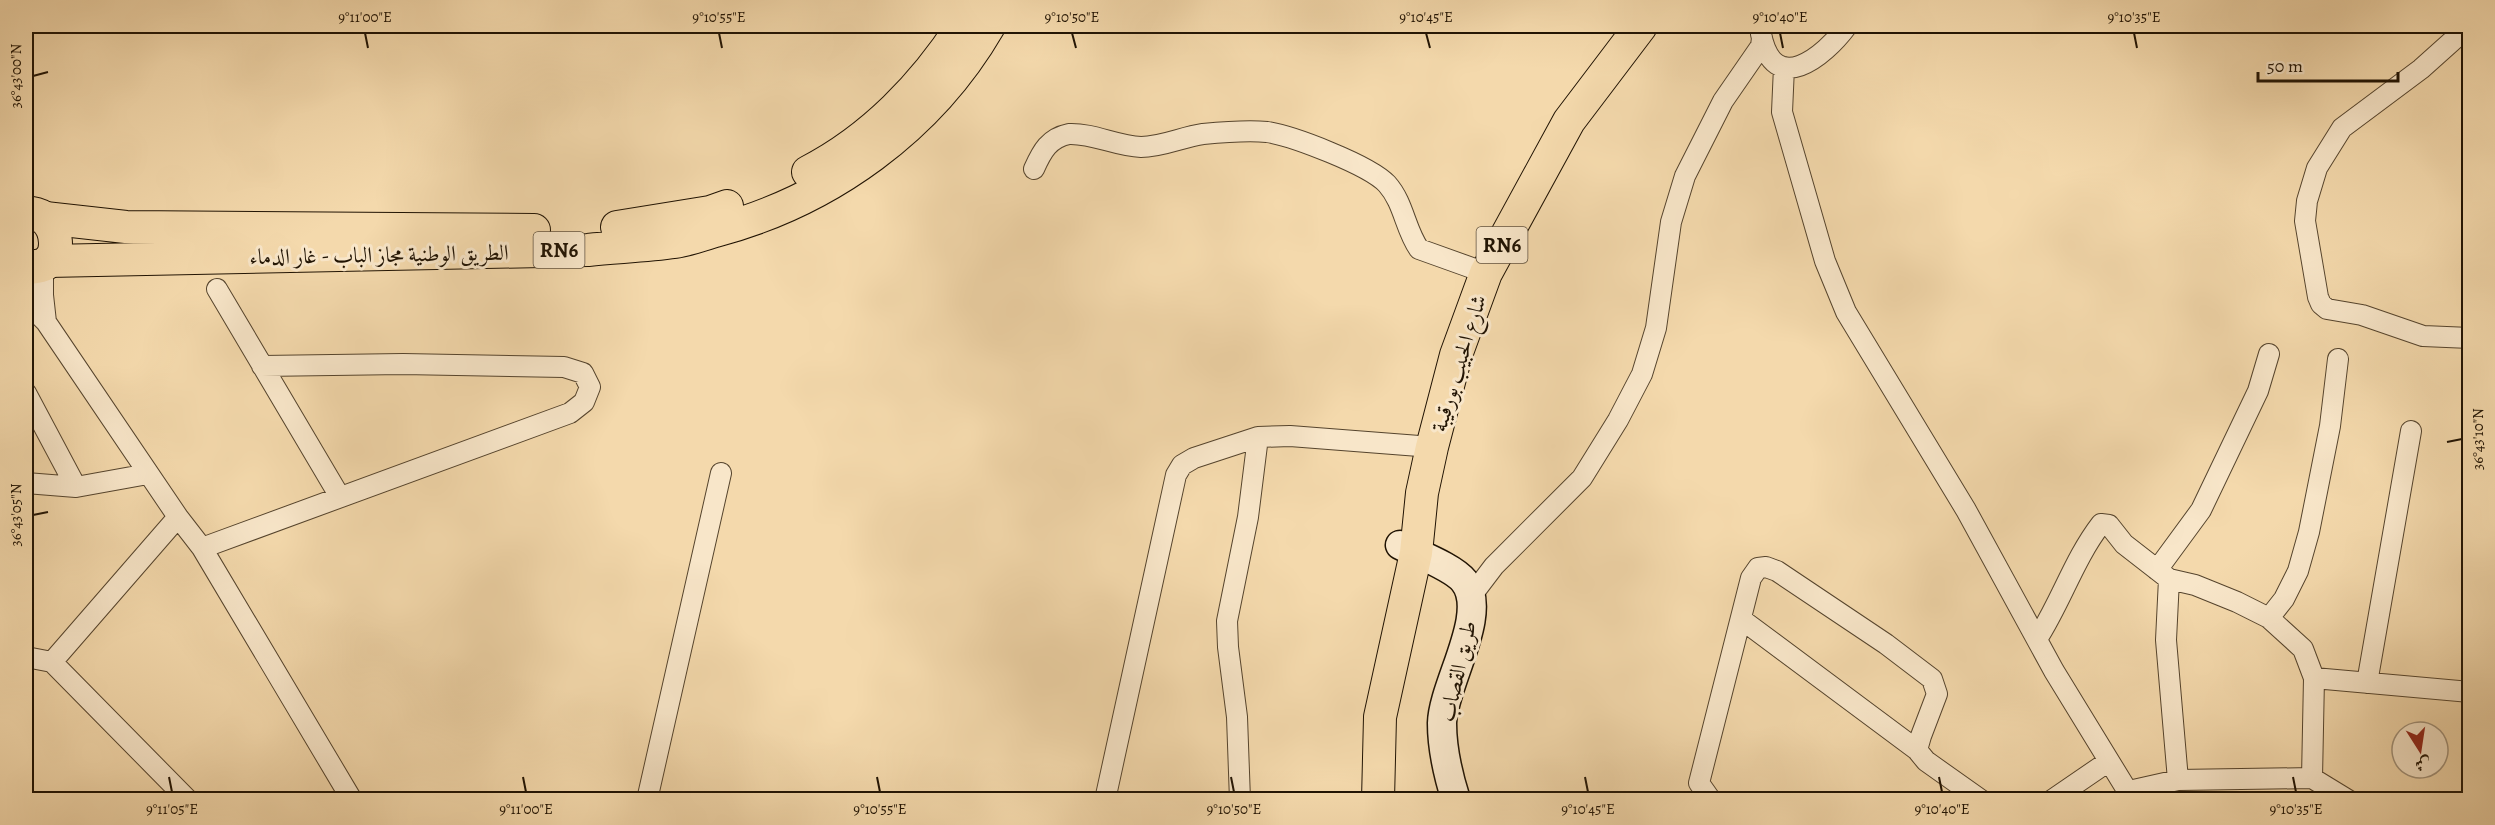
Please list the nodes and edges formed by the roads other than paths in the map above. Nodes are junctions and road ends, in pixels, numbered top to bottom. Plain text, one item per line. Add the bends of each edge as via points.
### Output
1 (962, 26) edge
2 (989, 26) edge
3 (1641, 26) edge
4 (1847, 26) edge
5 (2469, 26) edge
6 (1761, 32) edge
7 (1784, 67) junction
8 (1034, 169) dead end
9 (35, 216) edge
10 (39, 265) edge
11 (1486, 273) junction
12 (217, 289) dead end
13 (26, 302) edge
14 (46, 322) junction
15 (2469, 338) edge
16 (2269, 354) dead end
17 (2338, 359) dead end
18 (262, 366) junction
19 (26, 393) edge
20 (2411, 431) dead end
21 (1258, 437) junction
22 (1432, 447) junction
23 (721, 472) dead end
24 (148, 474) junction
25 (26, 483) edge
26 (76, 488) junction
27 (340, 497) junction
28 (178, 517) junction
29 (202, 548) junction
30 (1408, 549) junction
31 (2163, 574) junction
32 (1472, 595) junction
33 (2269, 618) junction
34 (1741, 619) junction
35 (2037, 639) junction
36 (26, 657) edge
37 (52, 662) junction
38 (2314, 678) junction
39 (2367, 683) junction
40 (2469, 692) edge
41 (1917, 750) junction
42 (2109, 761) junction
43 (2312, 778) junction
44 (2178, 780) junction
45 (2131, 795) edge
46 (188, 800) edge
47 (352, 800) edge
48 (647, 800) edge
49 (1105, 800) edge
50 (1240, 800) edge
51 (1358, 800) edge
52 (1378, 800) edge
53 (1456, 800) edge
54 (1711, 800) edge
55 (1981, 800) edge
56 (2052, 800) edge
57 (2348, 800) edge

1 - 9 main road, الطريق الوطنية مجاز الباب - غار الدماء / RN6 via 942,58 869,132 823,164 769,192 710,212 632,226 542,230 126,227
2 - 10 main road, الطريق الوطنية مجاز الباب - غار الدماء / RN6 via 947,87 866,162 813,194 747,223 676,242 588,250
3 - 11 main road, شارع الحبيب بورقيبة / RN6 via 1569,121
4 - 7 street via 1812,62
5 - 15 street via 2421,69 2342,128 2317,168 2305,221 2318,297 2327,309 2362,315 2423,336
6 - 7 street via 1768,58
6 - 32 street via 1761,46 1723,101 1685,176 1671,222 1656,328 1642,374 1582,478 1494,566
7 - 35 street via 1782,112 1787,133 1825,261 1846,312 1966,510
8 - 11 street via 1044,146 1061,135 1078,133 1141,147 1200,135 1268,133 1307,144 1375,174 1402,207 1419,249
9 - 10 highway, RN6 via 52,228 56,240 54,252
10 - 14 street
11 - 22 main road, شارع الحبيب بورقيبة / RN6 via 1456,355
12 - 18 street
13 - 14 street
14 - 24 street
16 - 31 street via 2258,391 2201,510
17 - 33 street via 2330,426 2298,571
18 - 27 street
18 - 27 street via 564,367 583,372 590,387 584,402 570,413
19 - 26 street
20 - 39 street
21 - 22 street
21 - 49 street via 1194,458 1182,465 1176,475
21 - 50 street via 1248,517 1227,621 1237,717
22 - 30 main road, شارع الحبيب بورقيبة / RN6
23 - 48 street
24 - 26 street
24 - 28 street
25 - 26 street
27 - 29 street
28 - 29 street
28 - 37 street
29 - 47 street
30 - 32 main road, طريق القصاب via 1456,574
30 - 51 main road, شارع الحبيب بورقيبة / RN6 via 1361,716
30 - 52 main road, شارع الحبيب بورقيبة / RN6 via 1380,717
31 - 33 street
31 - 35 street via 2124,544 2109,525 2101,524 2084,548
31 - 44 street
32 - 53 main road, طريق القصاب via 1468,633 1442,721 1444,756
33 - 38 street via 2303,650
34 - 41 street
34 - 41 street via 1751,578 1758,568 1766,567 1886,644 1932,679 1937,694
34 - 54 street via 1699,783
35 - 42 street
36 - 37 street
37 - 46 street
38 - 39 street
38 - 43 street
39 - 40 street
41 - 55 street via 1926,761
42 - 45 street
42 - 56 street
43 - 44 street
43 - 57 street
44 - 45 street

